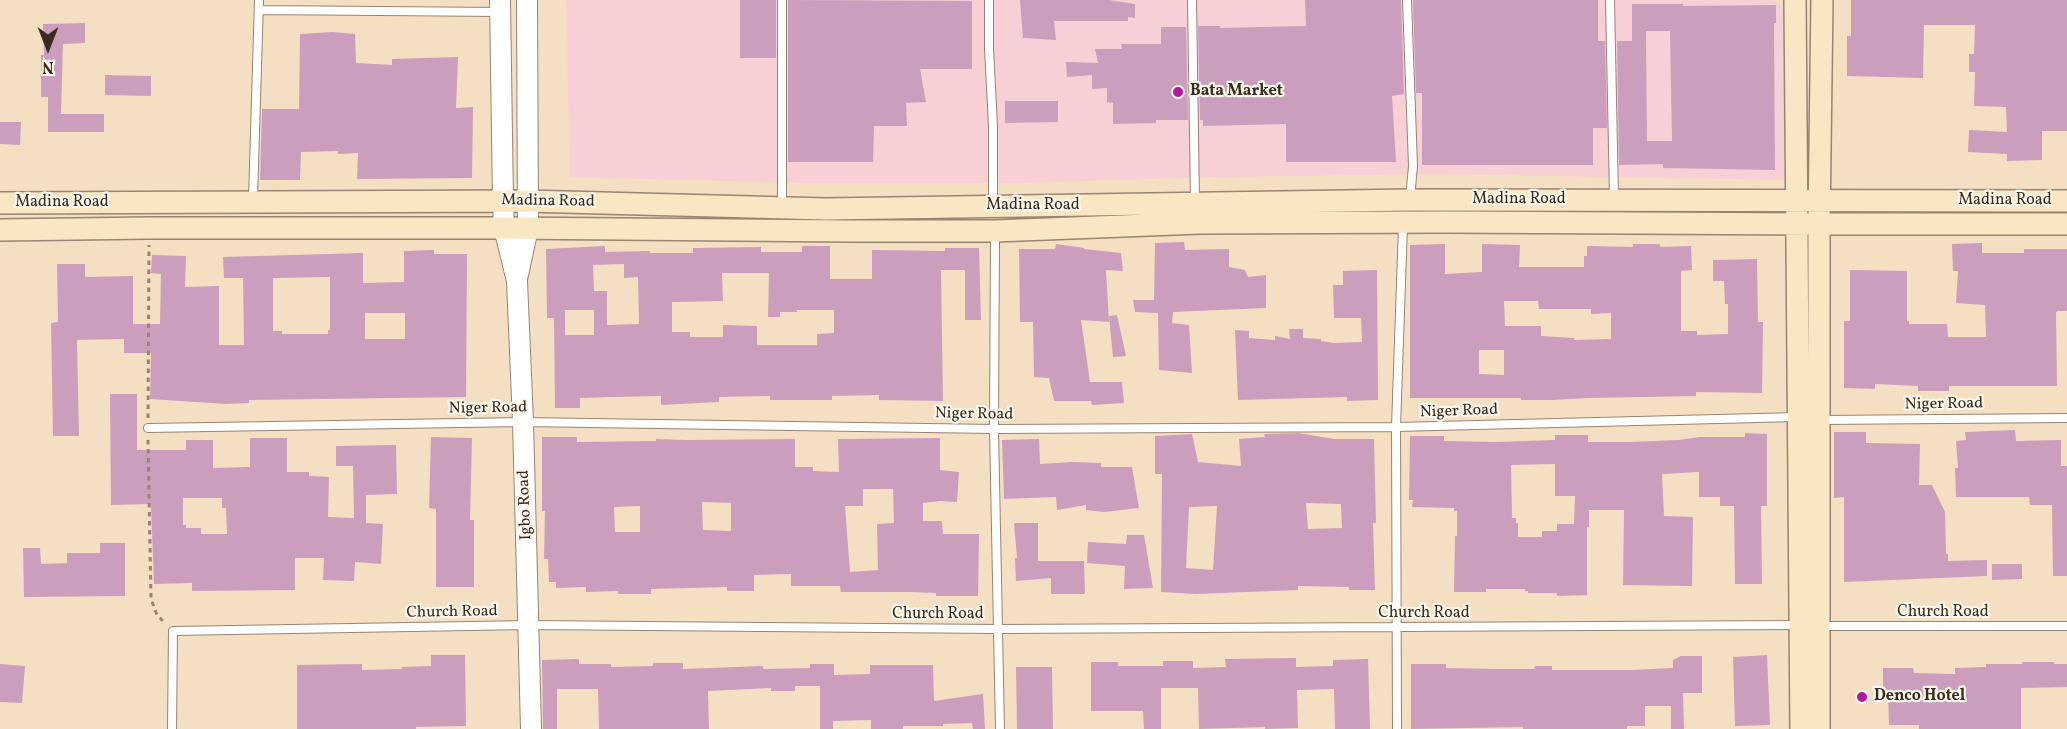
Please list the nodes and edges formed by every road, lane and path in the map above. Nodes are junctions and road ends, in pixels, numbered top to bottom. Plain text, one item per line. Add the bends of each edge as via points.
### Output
1 (259, 0) edge
2 (526, 0) edge
3 (782, 0) edge
4 (988, 0) edge
5 (1192, 0) edge
6 (1407, 0) edge
7 (1610, 0) edge
8 (1796, 0) edge
9 (1822, 0) edge
10 (500, 6) edge
11 (259, 10) junction
12 (1410, 200) junction
13 (503, 201) junction
14 (527, 201) junction
15 (1614, 201) junction
16 (1798, 201) junction
17 (1820, 201) junction
18 (2067, 201) edge
19 (0, 203) edge
20 (253, 203) junction
21 (1195, 204) junction
22 (993, 206) junction
23 (782, 208) junction
24 (1403, 222) junction
25 (1798, 224) junction
26 (1819, 224) junction
27 (2067, 224) edge
28 (504, 228) junction
29 (528, 228) junction
30 (0, 230) edge
31 (995, 231) junction
32 (517, 281) junction
33 (1810, 418) junction
34 (2067, 418) edge
35 (523, 422) junction
36 (1396, 427) junction
37 (148, 428) dead end
38 (994, 429) junction
39 (529, 625) junction
40 (1810, 625) junction
41 (2067, 626) edge
42 (1396, 628) junction
43 (998, 629) junction
44 (172, 729) edge
45 (531, 729) edge
46 (1000, 729) edge
47 (1397, 729) edge
48 (1802, 729) edge
49 (1819, 729) edge

1 - 11 lane
2 - 14 street, Igbo Road
3 - 23 lane
4 - 22 lane
5 - 21 lane
6 - 12 lane via 1413,166
7 - 15 lane
8 - 16 main road
9 - 17 main road
10 - 11 lane
10 - 13 street, Igbo Road
11 - 20 lane
12 - 15 main road, Madina Road
12 - 21 main road, Madina Road
12 - 24 lane
13 - 14 main road, Madina Road
13 - 20 main road, Madina Road
13 - 28 street, Igbo Road
14 - 23 main road, Madina Road
14 - 29 street, Igbo Road
15 - 16 main road, Madina Road
16 - 17 main road, Madina Road
16 - 25 main road
17 - 18 main road, Madina Road
17 - 26 main road
19 - 20 main road, Madina Road
21 - 22 main road, Madina Road
22 - 23 main road, Madina Road
24 - 25 main road, Madina Road
24 - 31 main road, Madina Road via 1200,223
24 - 36 lane
25 - 26 main road, Madina Road
25 - 33 main road
26 - 27 main road, Madina Road
26 - 33 main road
28 - 29 main road, Madina Road
28 - 30 main road, Madina Road
28 - 32 street, Igbo Road
29 - 31 main road, Madina Road
29 - 32 street, Igbo Road
31 - 38 lane
32 - 35 street, Igbo Road
33 - 34 lane, Niger Road
33 - 36 lane, Niger Road
33 - 40 main road
35 - 37 lane, Niger Road
35 - 38 lane, Niger Road
35 - 39 street, Igbo Road
36 - 38 lane, Niger Road
36 - 42 lane
38 - 43 lane
39 - 43 lane, Church Road
39 - 44 lane, Church Road via 173,631
39 - 45 street, Igbo Road
40 - 41 lane, Church Road
40 - 42 lane, Church Road
40 - 48 main road
40 - 49 main road
42 - 43 lane, Church Road
42 - 47 lane
43 - 46 lane

